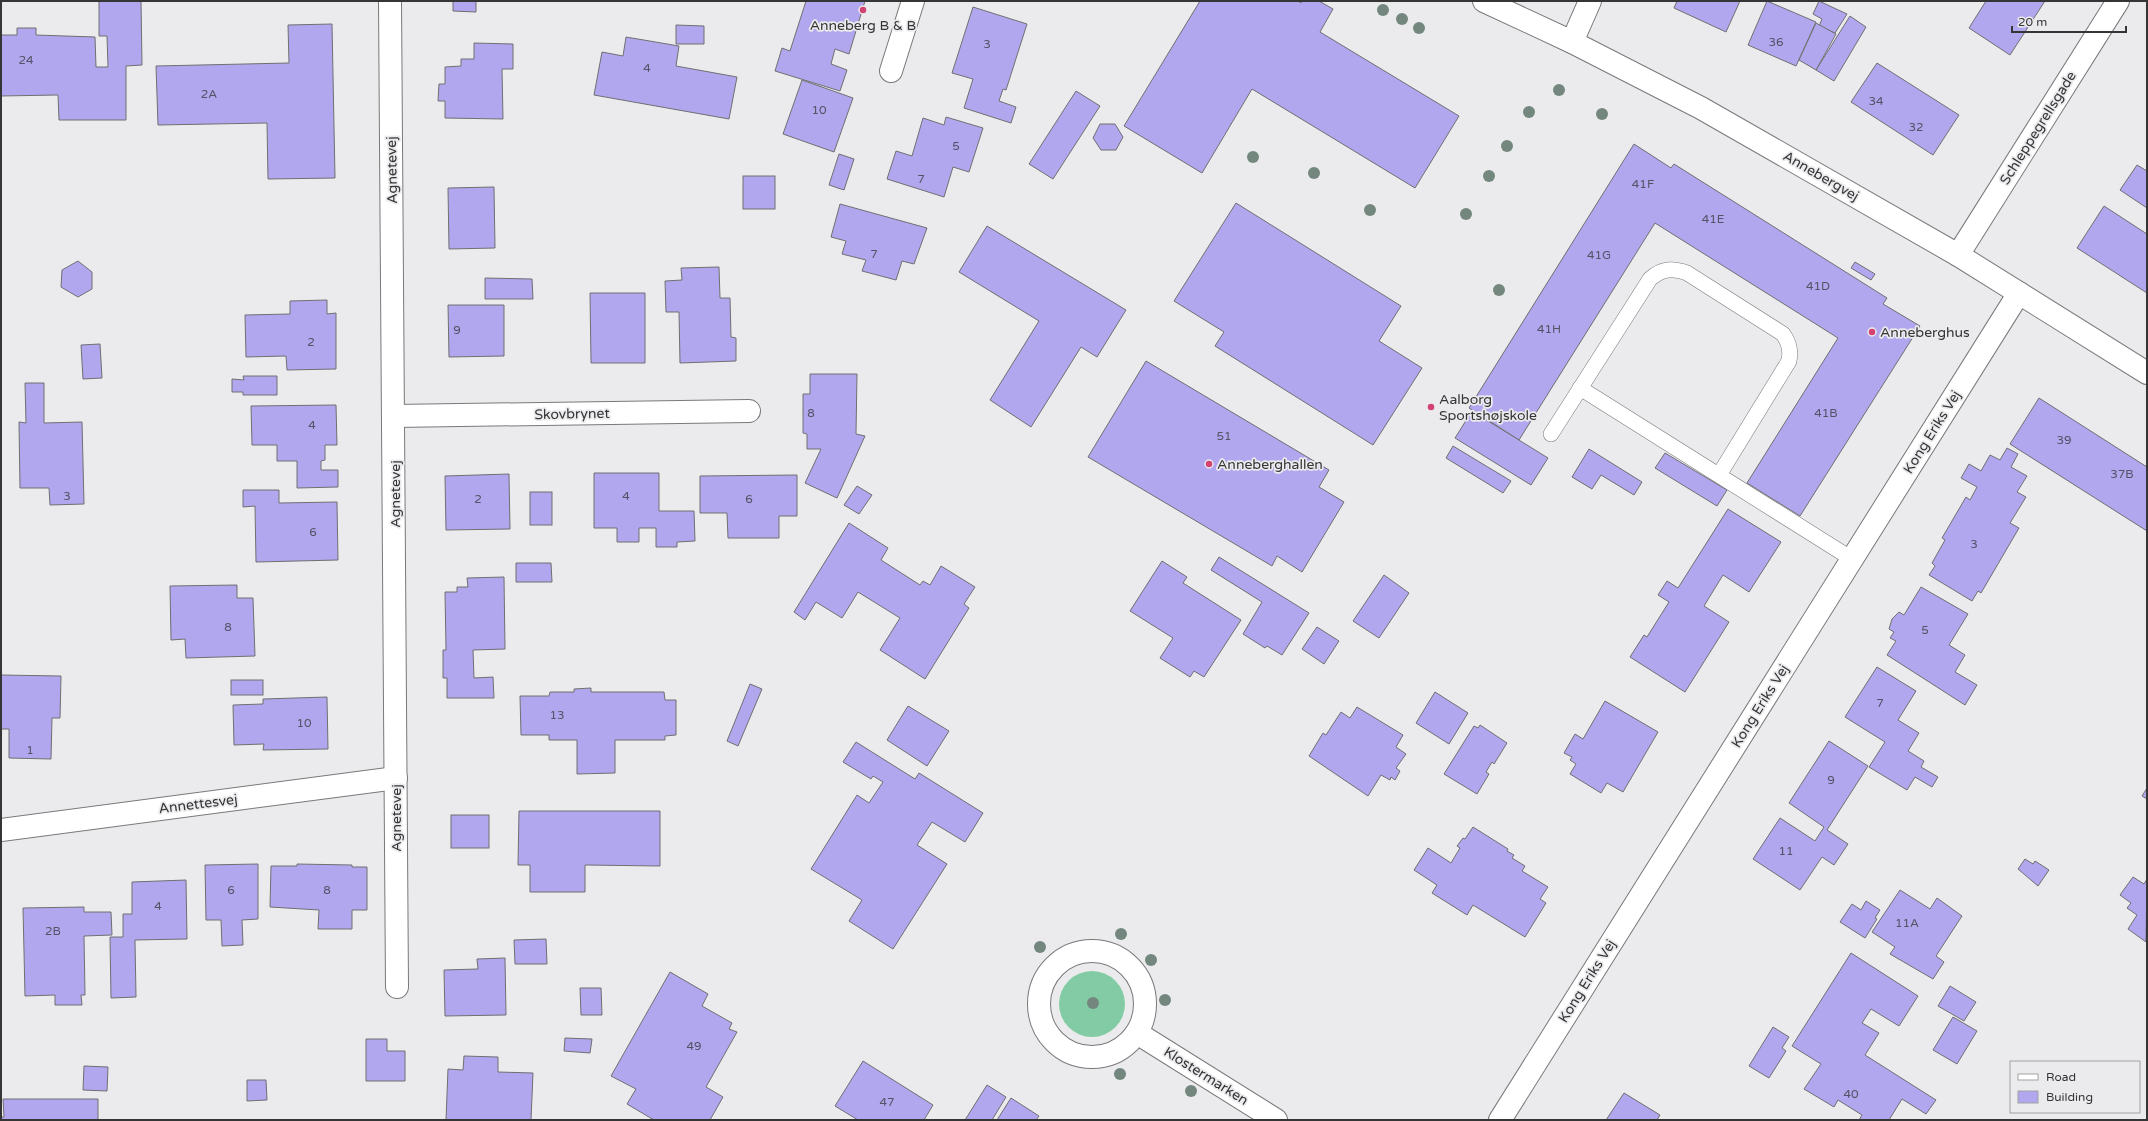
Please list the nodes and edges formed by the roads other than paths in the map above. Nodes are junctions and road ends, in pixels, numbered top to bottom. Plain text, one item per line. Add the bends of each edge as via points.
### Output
1 (390, 1) edge
2 (913, 1) edge
3 (1484, 1) edge
4 (1590, 1) edge
5 (2118, 1) edge
6 (1572, 42) junction
7 (891, 70) dead end
8 (1958, 255) junction
9 (2019, 293) junction
10 (2147, 373) edge
11 (1580, 388) junction
12 (749, 411) dead end
13 (394, 416) junction
14 (1551, 434) dead end
15 (1719, 475) junction
16 (1852, 559) junction
17 (396, 778) junction
18 (1, 830) edge
19 (397, 987) dead end
20 (1137, 1033) junction
21 (1276, 1120) edge
22 (1500, 1120) edge

1 - 13 street, Agnetevej
2 - 7 street
3 - 6 street, Annebergvej
4 - 6 street
5 - 8 street, Schleppegrellsgade
6 - 8 street, Annebergvej via 1702,108
8 - 9 street, Annebergvej
9 - 10 street, Annebergvej
9 - 16 street, Kong Eriks Vej
11 - 14 lane
11 - 15 lane
11 - 15 lane via 1650,279 1661,271 1677,269 1694,277 1783,334 1791,352 1789,361
12 - 13 street, Skovbrynet
13 - 17 street, Agnetevej
15 - 16 lane
16 - 22 street, Kong Eriks Vej
17 - 18 street, Annettesvej
17 - 19 street, Agnetevej
20 - 20 street via 1146,1003 1143,987 1136,973 1125,961 1111,954 1086,950 1066,957 1054,965 1045,976 1040,989 1039,1015 1049,1036 1059,1046 1072,1054 1101,1057 1121,1048
20 - 21 street, Klostermarken

